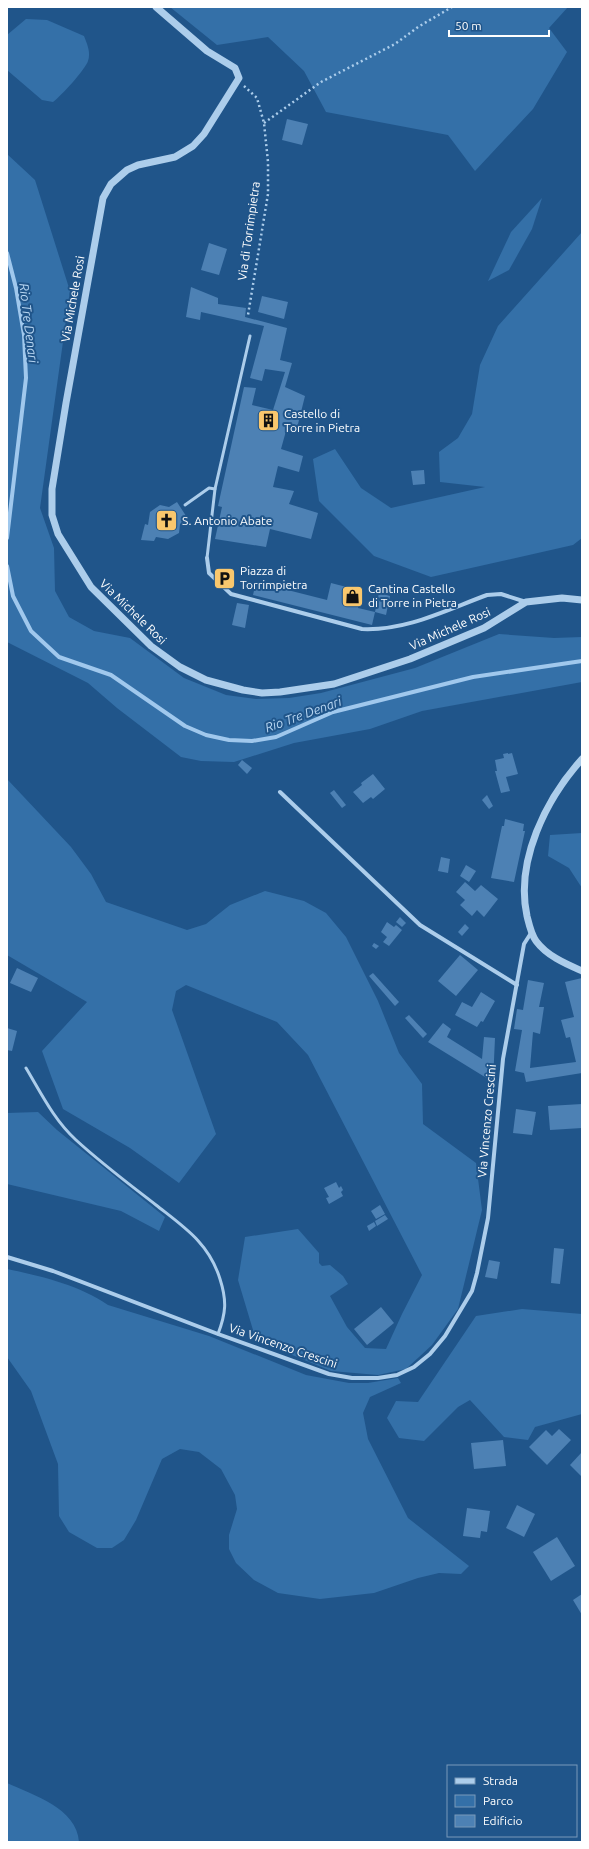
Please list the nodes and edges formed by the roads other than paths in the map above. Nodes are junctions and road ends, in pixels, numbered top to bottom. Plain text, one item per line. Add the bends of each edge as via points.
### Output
1 (156, 7) edge
2 (250, 336) dead end
3 (215, 489) junction
4 (185, 505) dead end
5 (207, 558) joint
6 (582, 600) edge
7 (526, 602) junction
8 (582, 760) edge
9 (280, 792) dead end
10 (532, 932) junction
11 (582, 971) edge
12 (518, 985) junction
13 (26, 1068) dead end
14 (7, 1257) edge
15 (218, 1334) junction

1 - 7 street, Via Michele Rosi via 207,51 235,68 239,81 204,134 193,146 176,157 138,165 127,170 115,179 103,198 52,489 52,515 58,534 91,587 167,659 193,675 219,684 262,693 334,684 410,658 473,633
2 - 3 lane
3 - 4 lane via 209,488
3 - 5 lane
5 - 7 street via 209,573 231,594 362,629 382,630 406,625 487,595 501,594
6 - 7 street, Via Michele Rosi via 557,598
8 - 10 street via 555,795 530,853 525,895 526,913
9 - 12 street via 420,925
10 - 11 street via 548,953
10 - 12 street, Via Vincenzo Crescini via 524,944
12 - 15 street, Via Vincenzo Crescini via 503,1060 488,1218 482,1252 472,1291 436,1349 420,1364 402,1373 385,1377 344,1377 314,1370
13 - 15 lane via 54,1114 69,1133 192,1233 206,1249 217,1268 226,1303
14 - 15 street, Via Vincenzo Crescini via 53,1271

